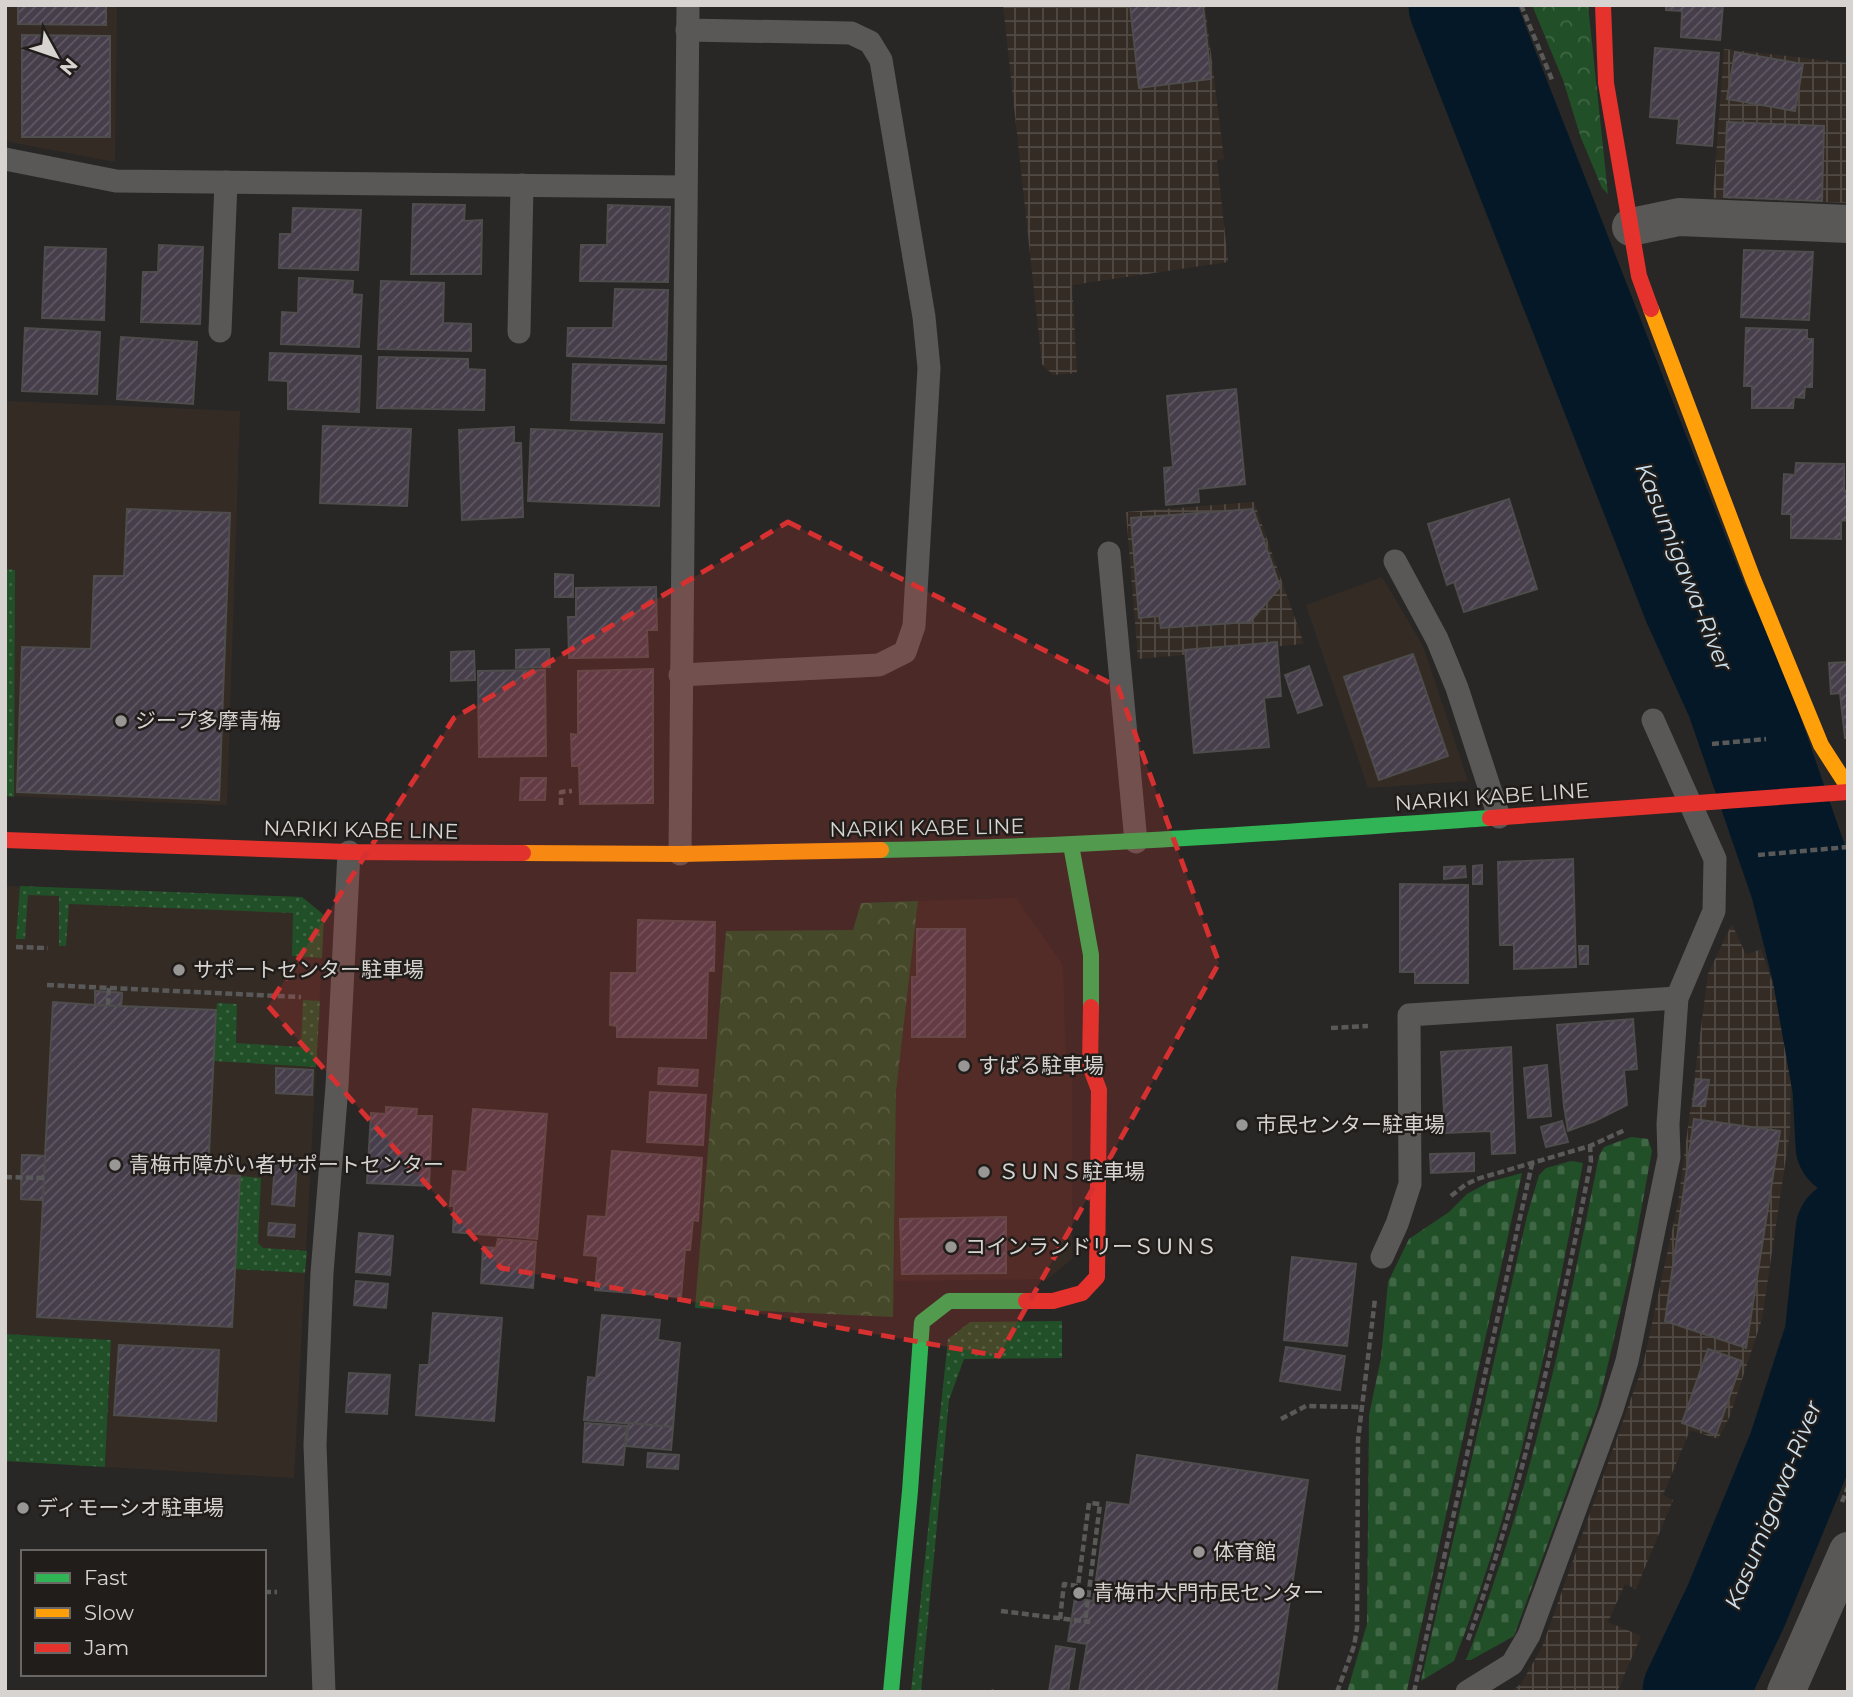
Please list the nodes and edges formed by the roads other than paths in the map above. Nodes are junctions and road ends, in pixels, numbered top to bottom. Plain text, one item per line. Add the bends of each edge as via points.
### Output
1 (688, 5) edge
2 (1604, 5) edge
3 (687, 30) junction
4 (5, 159) edge
5 (226, 182) junction
6 (522, 185) junction
7 (685, 187) junction
8 (1848, 225) edge
9 (1631, 227) junction
10 (220, 331) dead end
11 (519, 332) dead end
12 (1109, 553) dead end
13 (1395, 561) dead end
14 (680, 675) junction
15 (1653, 720) dead end
16 (1848, 790) edge
17 (1689, 804) junction
18 (1499, 817) junction
19 (5, 840) edge
20 (1136, 842) junction
21 (1071, 845) junction
22 (349, 852) junction
23 (680, 854) junction
24 (1677, 998) junction
25 (1382, 1257) road end
26 (1848, 1551) edge
27 (324, 1692) edge
28 (891, 1692) edge
29 (1467, 1692) edge
30 (1786, 1692) edge

1 - 3 lane
2 - 9 main road via 1606,83
3 - 7 lane
3 - 14 lane via 851,33 870,42 881,60 929,368 914,626 905,652 879,665
4 - 5 lane via 116,181
5 - 6 lane
5 - 10 lane
6 - 7 lane
6 - 11 lane
7 - 14 lane
8 - 9 street via 1679,217
9 - 16 main road via 1643,286 1743,554 1821,745
12 - 20 lane
13 - 18 lane via 1442,651
14 - 23 lane
15 - 17 lane
16 - 17 main road, NARIKI KABE LINE
17 - 18 main road, NARIKI KABE LINE
17 - 24 lane via 1716,859 1714,911
18 - 20 main road, NARIKI KABE LINE
19 - 22 main road, NARIKI KABE LINE
20 - 21 main road, NARIKI KABE LINE
21 - 23 main road, NARIKI KABE LINE
21 - 28 main road via 1091,955 1090,1066 1098,1090 1097,1277 1082,1293 1053,1301 948,1301 922,1322
22 - 23 main road, NARIKI KABE LINE
22 - 27 lane via 315,1445
24 - 25 lane via 1409,1015 1410,1184
24 - 29 lane via 1669,1157 1627,1361 1529,1635 1512,1664
26 - 30 street

